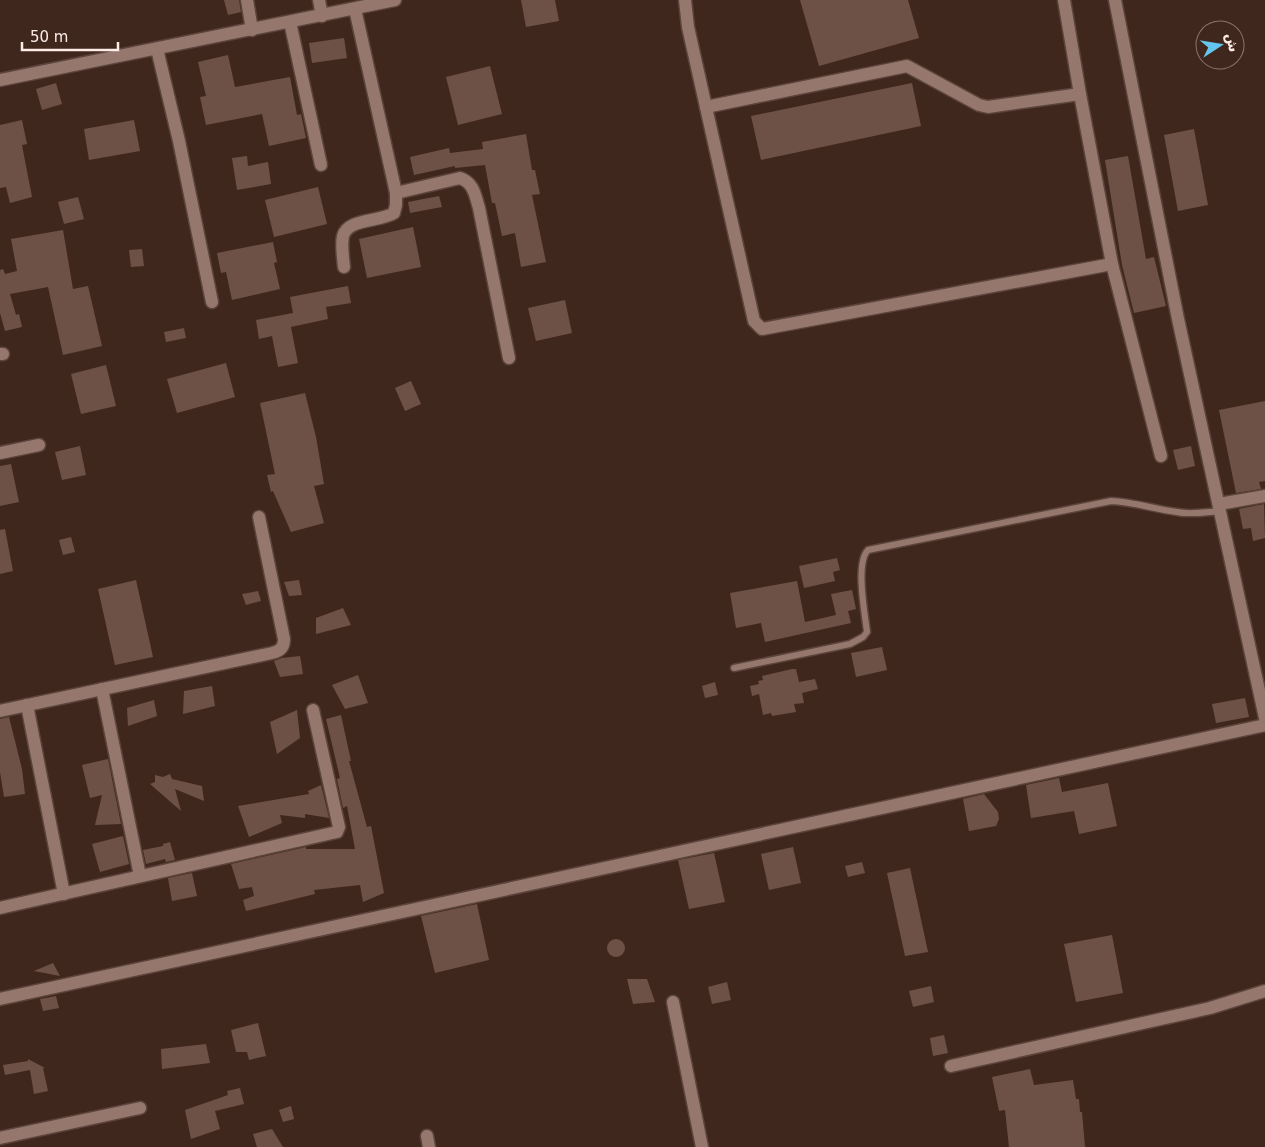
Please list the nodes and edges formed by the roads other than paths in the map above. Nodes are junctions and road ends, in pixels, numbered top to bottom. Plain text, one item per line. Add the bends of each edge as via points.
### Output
1 (247, 0) edge
2 (318, 0) edge
3 (395, 0) edge
4 (685, 0) edge
5 (1064, 0) edge
6 (1115, 0) edge
7 (355, 9) junction
8 (322, 16) junction
9 (290, 22) junction
10 (252, 30) junction
11 (157, 49) junction
12 (0, 80) edge
13 (1080, 94) junction
14 (706, 108) junction
15 (321, 165) dead end
16 (396, 193) junction
17 (1112, 264) junction
18 (344, 267) dead end
19 (212, 302) dead end
20 (509, 358) dead end
21 (39, 445) dead end
22 (0, 453) edge
23 (1161, 456) dead end
24 (1265, 496) edge
25 (1219, 507) junction
26 (258, 517) dead end
27 (734, 668) dead end
28 (102, 689) junction
29 (27, 705) junction
30 (313, 710) dead end
31 (0, 711) edge
32 (1265, 718) edge
33 (1265, 725) edge
34 (140, 876) junction
35 (64, 894) junction
36 (0, 908) edge
37 (1265, 991) edge
38 (0, 999) edge
39 (672, 1002) dead end
40 (951, 1066) dead end
41 (140, 1108) dead end
42 (0, 1138) edge
43 (702, 1147) edge

1 - 10 street
2 - 8 street
3 - 7 street
4 - 14 street
5 - 13 street
6 - 25 street via 1178,320
7 - 8 street
7 - 16 street
8 - 9 street
9 - 10 street
9 - 15 street
10 - 11 street
11 - 12 street
11 - 19 street
13 - 14 street via 988,107 907,66
13 - 17 street
14 - 17 street via 754,321 762,329
16 - 18 street via 394,213 346,229 343,237
16 - 20 street via 460,178 474,190
17 - 23 street
21 - 22 street
24 - 25 street
25 - 27 lane via 1187,514 1111,501 868,550 862,570 867,632 864,638 850,644
25 - 32 street
26 - 28 street via 284,640 282,649
28 - 29 street
28 - 34 street
29 - 31 street
29 - 35 street
30 - 34 street via 339,827 337,832
33 - 38 street
34 - 35 street
35 - 36 street
37 - 40 street via 1210,1008
39 - 43 street
41 - 42 street

